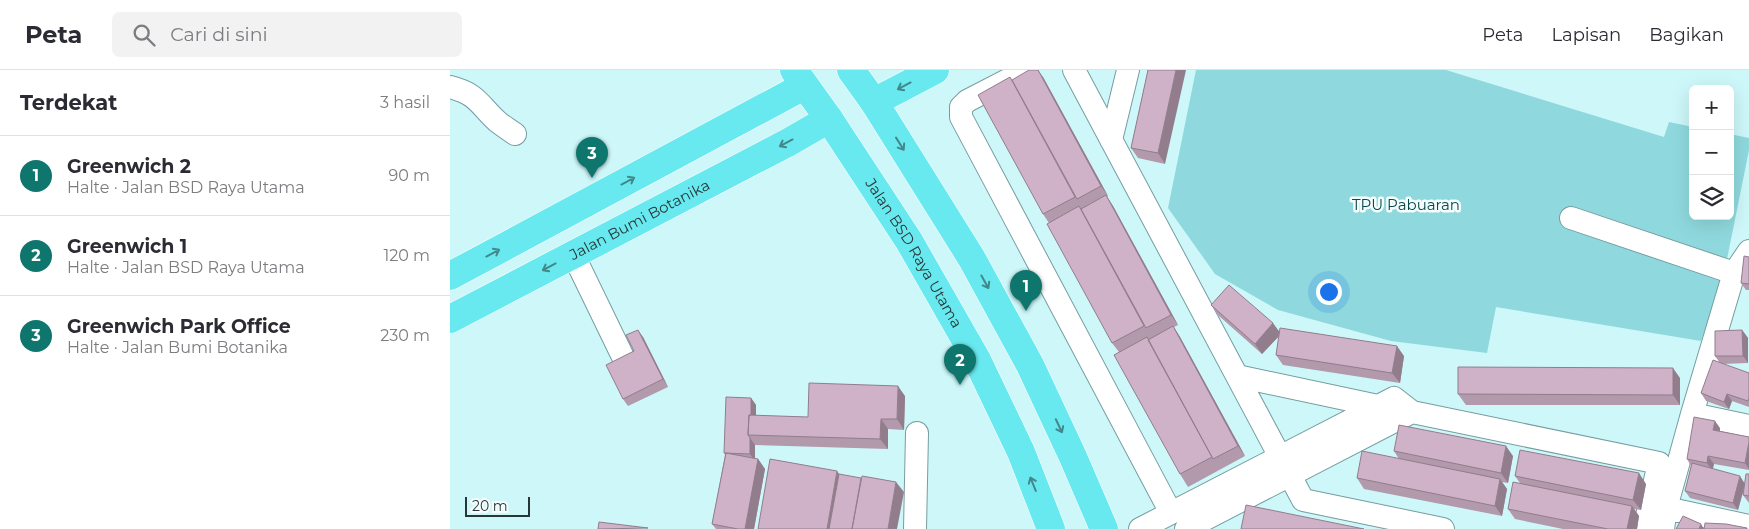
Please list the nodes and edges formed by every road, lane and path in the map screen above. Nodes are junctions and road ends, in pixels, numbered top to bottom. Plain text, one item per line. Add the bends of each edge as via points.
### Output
1 (851, 70) edge
2 (934, 70) edge
3 (1027, 70) edge
4 (1074, 70) edge
5 (1128, 70) edge
6 (799, 78) edge
7 (450, 86) edge
8 (874, 102) junction
9 (828, 119) junction
10 (515, 134) dead end
11 (1111, 140) junction
12 (1571, 218) dead end
13 (1749, 251) edge
14 (573, 254) junction
15 (1734, 273) junction
16 (450, 276) edge
17 (450, 319) edge
18 (622, 355) edge
19 (1237, 376) junction
20 (1378, 406) junction
21 (1412, 412) junction
22 (1692, 414) junction
23 (1749, 426) edge
24 (917, 433) dead end
25 (1285, 466) junction
26 (1665, 518) edge
27 (1178, 521) edge
28 (1749, 526) edge
29 (915, 529) edge
30 (1051, 529) edge
31 (1104, 529) edge
32 (1140, 529) edge
33 (1443, 529) edge
34 (1644, 529) edge

1 - 8 main road
2 -> 8 main road
3 - 27 street via 967,101 961,107 961,117
4 - 11 street
5 - 11 street
6 - 9 main road, Jalan BSD Raya Utama
16 -> 6 main road
7 - 10 street via 479,100
8 -> 31 main road via 972,259 1030,365
9 -> 14 main road, Jalan Bumi Botanika
30 -> 9 main road, Jalan BSD Raya Utama via 1021,452 976,360 909,241
11 - 19 street
12 - 15 street
13 - 15 street
14 -> 17 main road, Jalan Bumi Botanika
14 - 18 street
15 - 22 street
19 - 20 street
19 - 25 street
20 - 21 street via 1394,398
20 - 25 street
21 - 25 street
21 - 34 street via 1659,463
22 - 23 street
22 - 26 street
24 - 29 street
25 - 27 street
25 - 33 street via 1303,500
26 - 28 street
27 - 32 street

